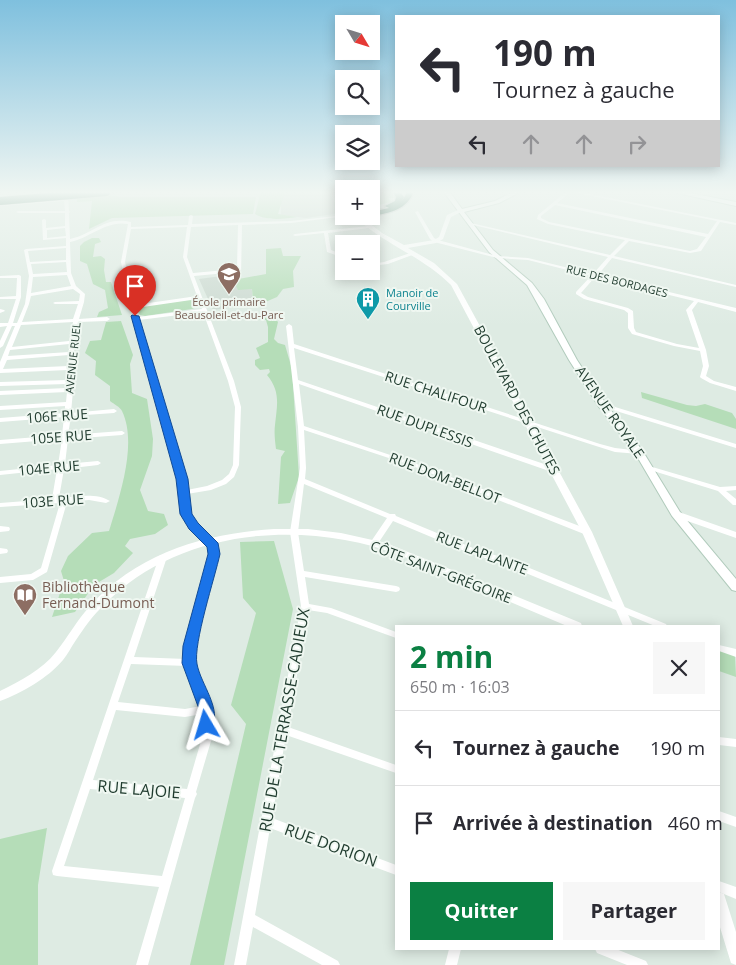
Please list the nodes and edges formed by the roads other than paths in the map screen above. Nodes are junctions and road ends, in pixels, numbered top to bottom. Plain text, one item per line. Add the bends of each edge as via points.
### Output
1 (45, 236) edge
2 (68, 236) edge
3 (87, 236) edge
4 (129, 236) edge
5 (188, 236) edge
6 (240, 236) edge
7 (327, 236) edge
8 (383, 236) edge
9 (430, 236) edge
10 (440, 236) edge
11 (480, 236) edge
12 (522, 236) edge
13 (609, 236) edge
14 (709, 236) edge
15 (627, 240) junction
16 (436, 241) junction
17 (68, 242) junction
18 (403, 247) junction
19 (335, 253) edge
20 (413, 253) junction
21 (496, 257) junction
22 (611, 257) junction
23 (68, 261) junction
24 (29, 263) junction
25 (380, 266) edge
26 (239, 270) junction
27 (69, 273) junction
28 (192, 275) junction
29 (594, 275) junction
30 (31, 276) junction
31 (239, 276) dead end
32 (0, 277) edge
33 (736, 286) edge
34 (74, 287) junction
35 (29, 295) junction
36 (18, 297) junction
37 (200, 297) junction
38 (0, 298) edge
39 (697, 300) junction
40 (82, 302) junction
41 (54, 303) dead end
42 (133, 307) junction
43 (204, 310) junction
44 (736, 310) edge
45 (107, 319) dead end
46 (136, 319) junction
47 (76, 320) junction
48 (10, 324) junction
49 (19, 324) junction
50 (0, 325) edge
51 (289, 326) dead end
52 (72, 342) junction
53 (292, 345) junction
54 (0, 346) edge
55 (9, 349) junction
56 (704, 350) junction
57 (73, 353) junction
58 (5, 358) junction
59 (72, 368) junction
60 (0, 370) edge
61 (296, 381) junction
62 (71, 382) junction
63 (0, 384) edge
64 (70, 390) junction
65 (736, 390) edge
66 (0, 393) edge
67 (68, 404) junction
68 (602, 405) junction
69 (0, 408) edge
70 (114, 411) dead end
71 (66, 415) junction
72 (0, 420) edge
73 (530, 424) junction
74 (302, 427) junction
75 (122, 433) dead end
76 (64, 437) junction
77 (0, 442) edge
78 (736, 446) edge
79 (639, 452) junction
80 (98, 464) dead end
81 (62, 467) junction
82 (649, 468) junction
83 (554, 470) junction
84 (0, 473) edge
85 (302, 480) junction
86 (736, 488) edge
87 (720, 489) junction
88 (184, 493) junction
89 (55, 500) junction
90 (64, 500) junction
91 (106, 500) dead end
92 (736, 503) edge
93 (0, 505) edge
94 (676, 514) junction
95 (392, 516) junction
96 (294, 532) junction
97 (587, 532) junction
98 (736, 535) edge
99 (209, 540) junction
100 (374, 543) junction
101 (163, 557) junction
102 (300, 573) junction
103 (0, 580) edge
104 (736, 587) edge
105 (396, 590) dead end
106 (305, 606) junction
107 (621, 609) junction
108 (575, 625) edge
109 (628, 625) edge
110 (661, 625) edge
111 (395, 635) edge
112 (720, 648) edge
113 (736, 654) edge
114 (129, 660) junction
115 (190, 663) junction
116 (0, 696) edge
117 (114, 706) junction
118 (206, 709) junction
119 (283, 730) junction
120 (720, 740) edge
121 (736, 743) edge
122 (395, 769) edge
123 (87, 784) junction
124 (192, 794) junction
125 (720, 816) edge
126 (266, 821) junction
127 (736, 822) edge
128 (395, 870) edge
129 (166, 882) junction
130 (720, 887) edge
131 (736, 893) edge
132 (720, 902) edge
133 (248, 918) junction
134 (456, 950) edge
135 (604, 950) edge
136 (736, 958) edge
137 (142, 965) edge
138 (240, 965) edge
139 (334, 965) edge
140 (451, 965) edge
141 (642, 965) edge

1 - 17 street via 45,239
2 - 17 street
3 - 17 street
4 - 42 street via 123,262
5 - 28 street via 185,257
6 - 26 street
7 - 19 street via 330,251
8 - 18 street, BOULEVARD DES CHUTES
9 - 16 street
10 - 16 street
11 - 21 main road, AVENUE ROYALE
12 - 22 street
13 - 15 street
14 - 15 street via 699,250 690,252
15 - 22 street
16 - 18 street
16 - 21 street, RUE DES BORDAGES
17 - 23 street
17 - 24 street via 26,250
18 - 20 street, BOULEVARD DES CHUTES
20 - 25 street
20 - 73 street, BOULEVARD DES CHUTES via 437,268 454,284
21 - 29 street, RUE DES BORDAGES via 528,259
21 - 68 main road, AVENUE ROYALE via 530,284
22 - 29 street
22 - 33 street
23 - 24 street
23 - 27 street
24 - 30 street
26 - 28 street
26 - 31 street
27 - 30 street
27 - 34 street
28 - 37 street
29 - 39 street, RUE DES BORDAGES
29 - 56 street via 578,293 631,312 630,328 634,333
30 - 35 street
32 - 36 street via 19,276 21,289
34 - 35 street
34 - 40 street via 83,294
35 - 49 street
36 - 38 street
36 - 48 street
37 - 42 street
37 - 43 street
39 - 44 street, RUE DES BORDAGES
39 - 56 street via 689,310
40 - 41 street
40 - 47 street, AVENUE RUEL
42 - 46 street
43 - 46 street
43 - 88 street via 238,407 236,465 224,482
45 - 47 street
46 - 88 street
47 - 49 street
47 - 52 street, AVENUE RUEL
48 - 49 street
48 - 50 street
48 - 54 street
49 - 55 street
51 - 53 street, RUE DE LA TERRASSE-CADIEUX
52 - 55 street
52 - 57 street, AVENUE RUEL
53 - 61 street, RUE DE LA TERRASSE-CADIEUX
53 - 73 street, RUE CHALIFOUR
55 - 58 street
56 - 65 street via 706,366 703,377
57 - 58 street
57 - 59 street, AVENUE RUEL
58 - 60 street
59 - 60 street
59 - 62 street, AVENUE RUEL
61 - 74 street, RUE DE LA TERRASSE-CADIEUX
61 - 83 street, RUE DUPLESSIS
62 - 63 street
62 - 64 street, AVENUE RUEL
64 - 66 street
64 - 67 street, AVENUE RUEL
67 - 69 street
67 - 71 street, AVENUE RUEL
68 - 78 street
68 - 79 main road, AVENUE ROYALE
70 - 71 street, 106E RUE
71 - 72 street, 106E RUE
71 - 76 street, AVENUE RUEL
73 - 79 street, RUE CHALIFOUR via 615,450
73 - 83 street, BOULEVARD DES CHUTES
74 - 85 street, RUE DE LA TERRASSE-CADIEUX
74 - 97 street, RUE DOM-BELLOT via 412,464
75 - 76 street, 105E RUE
76 - 77 street, 105E RUE
76 - 81 street, AVENUE RUEL
79 - 82 main road, AVENUE ROYALE
80 - 81 street, 104E RUE
81 - 84 street, 104E RUE
81 - 89 street, AVENUE RUEL
82 - 87 street
82 - 94 main road, AVENUE ROYALE
83 - 97 street, BOULEVARD DES CHUTES
85 - 95 street, RUE LAPLANTE
85 - 96 street, RUE DE LA TERRASSE-CADIEUX
86 - 87 street
87 - 92 street
88 - 99 street via 186,514
89 - 90 street, 103E RUE
89 - 93 street, 103E RUE
90 - 91 street, 103E RUE
90 - 103 street via 44,570 39,575
94 - 98 street
94 - 104 main road, AVENUE ROYALE
95 - 100 street
95 - 107 street, RUE LAPLANTE
96 - 99 street, CÔTE SAINT-GRÉGOIRE via 243,534
96 - 100 street, CÔTE SAINT-GRÉGOIRE
96 - 102 street, RUE DE LA TERRASSE-CADIEUX
97 - 107 street, BOULEVARD DES CHUTES
99 - 101 street, CÔTE SAINT-GRÉGOIRE
99 - 115 street via 214,546 214,554 190,646
100 - 108 street, CÔTE SAINT-GRÉGOIRE
101 - 114 street
101 - 116 street, CÔTE SAINT-GRÉGOIRE via 118,584 74,633 58,658 30,681
102 - 105 street
102 - 106 street, RUE DE LA TERRASSE-CADIEUX
106 - 111 street via 328,610
106 - 119 street, RUE DE LA TERRASSE-CADIEUX
107 - 109 street, BOULEVARD DES CHUTES
107 - 110 street, RUE LAPLANTE
112 - 113 street
114 - 115 street
114 - 117 street
115 - 118 street
117 - 118 street via 185,712
117 - 123 street
118 - 124 street via 206,741
119 - 122 street
119 - 126 street, RUE DE LA TERRASSE-CADIEUX
120 - 121 street
123 - 124 street, RUE LAJOIE
123 - 129 street via 57,871
124 - 129 street
125 - 127 street
126 - 128 street, RUE DORION
126 - 133 street, RUE DE LA TERRASSE-CADIEUX
129 - 137 street
130 - 131 street
132 - 136 street
133 - 138 street, RUE DE LA TERRASSE-CADIEUX
133 - 139 street
134 - 140 street
135 - 141 street

